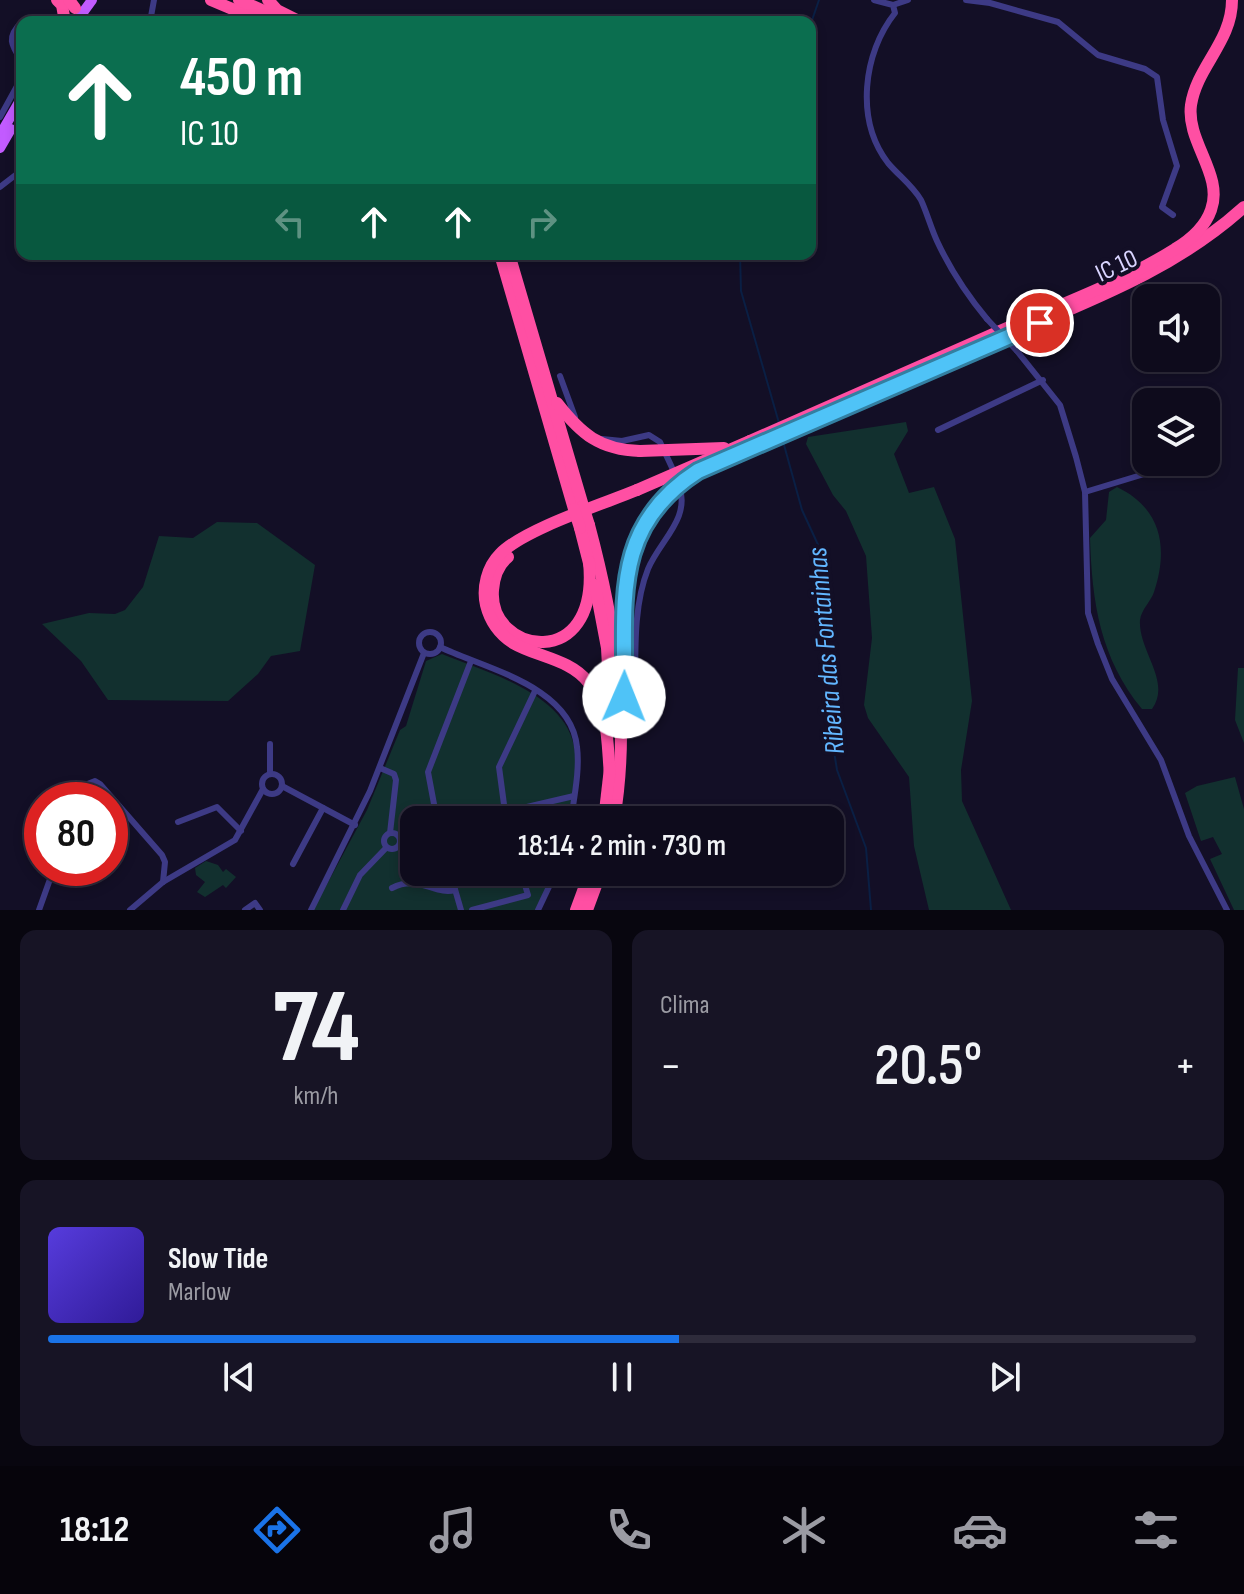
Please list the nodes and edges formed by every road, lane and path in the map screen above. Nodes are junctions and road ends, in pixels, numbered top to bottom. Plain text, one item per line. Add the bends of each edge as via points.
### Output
1 (211, 0) edge
2 (239, 0) edge
3 (268, 0) edge
4 (874, 0) edge
5 (908, 0) edge
6 (966, 0) edge
7 (1232, 0) edge
8 (893, 5) junction
9 (249, 16) edge
10 (275, 16) edge
11 (289, 16) edge
12 (16, 28) edge
13 (16, 52) edge
14 (16, 88) edge
15 (16, 107) edge
16 (0, 117) edge
17 (16, 120) edge
18 (0, 135) edge
19 (0, 148) edge
20 (16, 175) edge
21 (0, 187) edge
22 (1244, 207) edge
23 (1173, 215) dead end
24 (502, 260) edge
25 (511, 260) edge
26 (560, 376) dead end
27 (1043, 380) junction
28 (553, 397) junction
29 (938, 430) dead end
30 (750, 441) junction
31 (698, 471) junction
32 (1138, 476) edge
33 (1085, 492) junction
34 (639, 493) junction
35 (579, 508) junction
36 (584, 526) junction
37 (589, 562) junction
38 (440, 647) junction
39 (424, 653) junction
40 (471, 661) junction
41 (535, 691) junction
42 (635, 701) dead end
43 (623, 727) junction
44 (270, 744) dead end
45 (380, 768) junction
46 (270, 774) junction
47 (610, 775) junction
48 (282, 786) junction
49 (263, 789) junction
50 (574, 796) junction
51 (433, 806) edge
52 (505, 806) edge
53 (540, 806) edge
54 (573, 806) edge
55 (606, 806) edge
56 (615, 806) edge
57 (323, 808) junction
58 (128, 818) edge
59 (178, 822) dead end
60 (355, 825) junction
61 (241, 831) junction
62 (390, 833) junction
63 (400, 839) joint
64 (386, 848) junction
65 (165, 862) junction
66 (293, 864) dead end
67 (186, 868) junction
68 (163, 882) junction
69 (48, 886) edge
70 (454, 886) edge
71 (525, 886) edge
72 (550, 886) edge
73 (585, 886) edge
74 (596, 886) edge
75 (392, 888) dead end
76 (455, 890) junction
77 (528, 895) junction
78 (543, 901) junction
79 (39, 910) edge
80 (130, 910) edge
81 (245, 910) edge
82 (260, 910) edge
83 (311, 910) edge
84 (343, 910) edge
85 (461, 910) edge
86 (472, 910) edge
87 (538, 910) edge
88 (576, 910) edge
89 (587, 910) edge
90 (1227, 910) edge

1 - 9 highway
2 - 10 highway
3 - 11 highway
4 - 8 street
5 - 8 street
6 - 23 street via 1058,22 1098,55 1157,77 1177,166 1162,207
7 - 30 highway, IC 10 via 1226,38 1191,105 1192,129 1214,188 1210,213 1198,232 1125,275
8 - 27 street, bridge via 895,13 872,53 868,113 875,139 921,200 952,271
12 - 13 street via 10,43
14 - 16 street
15 - 18 main road
17 - 19 main road
20 - 21 street
22 - 31 highway, IC 10 / IC 10 via 1218,231 1160,268
24 - 35 highway
25 - 28 highway
26 - 42 street via 574,416 588,432 604,440 649,435 660,442 683,496 682,511 648,571 642,596
27 - 29 street
27 - 33 street via 1060,405
28 - 30 highway, IC 10, bridge via 588,438 615,449 711,449
28 - 35 highway
30 - 34 highway, IC 10, bridge
31 - 34 highway, IC 10, bridge
31 - 43 highway, IC 10, bridge via 671,490 649,516 626,570
32 - 33 street
33 - 90 street via 1088,613 1098,644 1112,679 1161,760 1189,836
34 - 37 highway, IC 10 via 535,540 502,562 493,594 501,621 529,640 551,640 570,632 589,604
34 - 47 highway, IC 10 via 514,544 491,565 485,583 485,601 498,631 513,643 572,667 588,681 604,711
35 - 36 highway, bridge
36 - 37 highway
36 - 43 highway via 612,621
37 - 47 highway via 609,668
38 - 39 street via 436,653
38 - 39 street via 436,634 425,632 418,643
38 - 40 street
39 - 45 street
40 - 41 street
40 - 51 street via 428,769
41 - 50 street via 559,706 572,726 578,750
41 - 52 street via 499,767
43 - 56 highway
44 - 46 street
45 - 60 street
45 - 62 street via 396,780
46 - 48 street via 279,777
46 - 49 street via 262,780
47 - 55 highway
48 - 49 street via 275,794
48 - 57 street
49 - 61 street
50 - 53 street
50 - 54 street
57 - 60 street
57 - 66 street
58 - 65 street
59 - 61 street via 217,807
60 - 83 street
61 - 67 street via 233,842
62 - 63 street
62 - 64 street via 384,839
63 - 64 street via 398,847
64 - 84 street via 356,881
65 - 67 street
65 - 68 street
67 - 68 street
68 - 80 street
69 - 79 street
70 - 76 street
71 - 77 street
72 - 78 street
73 - 88 highway
74 - 89 highway
75 - 76 street via 415,882 446,893
76 - 85 street
77 - 78 street
77 - 86 street
78 - 87 street
81 - 82 street via 255,903

